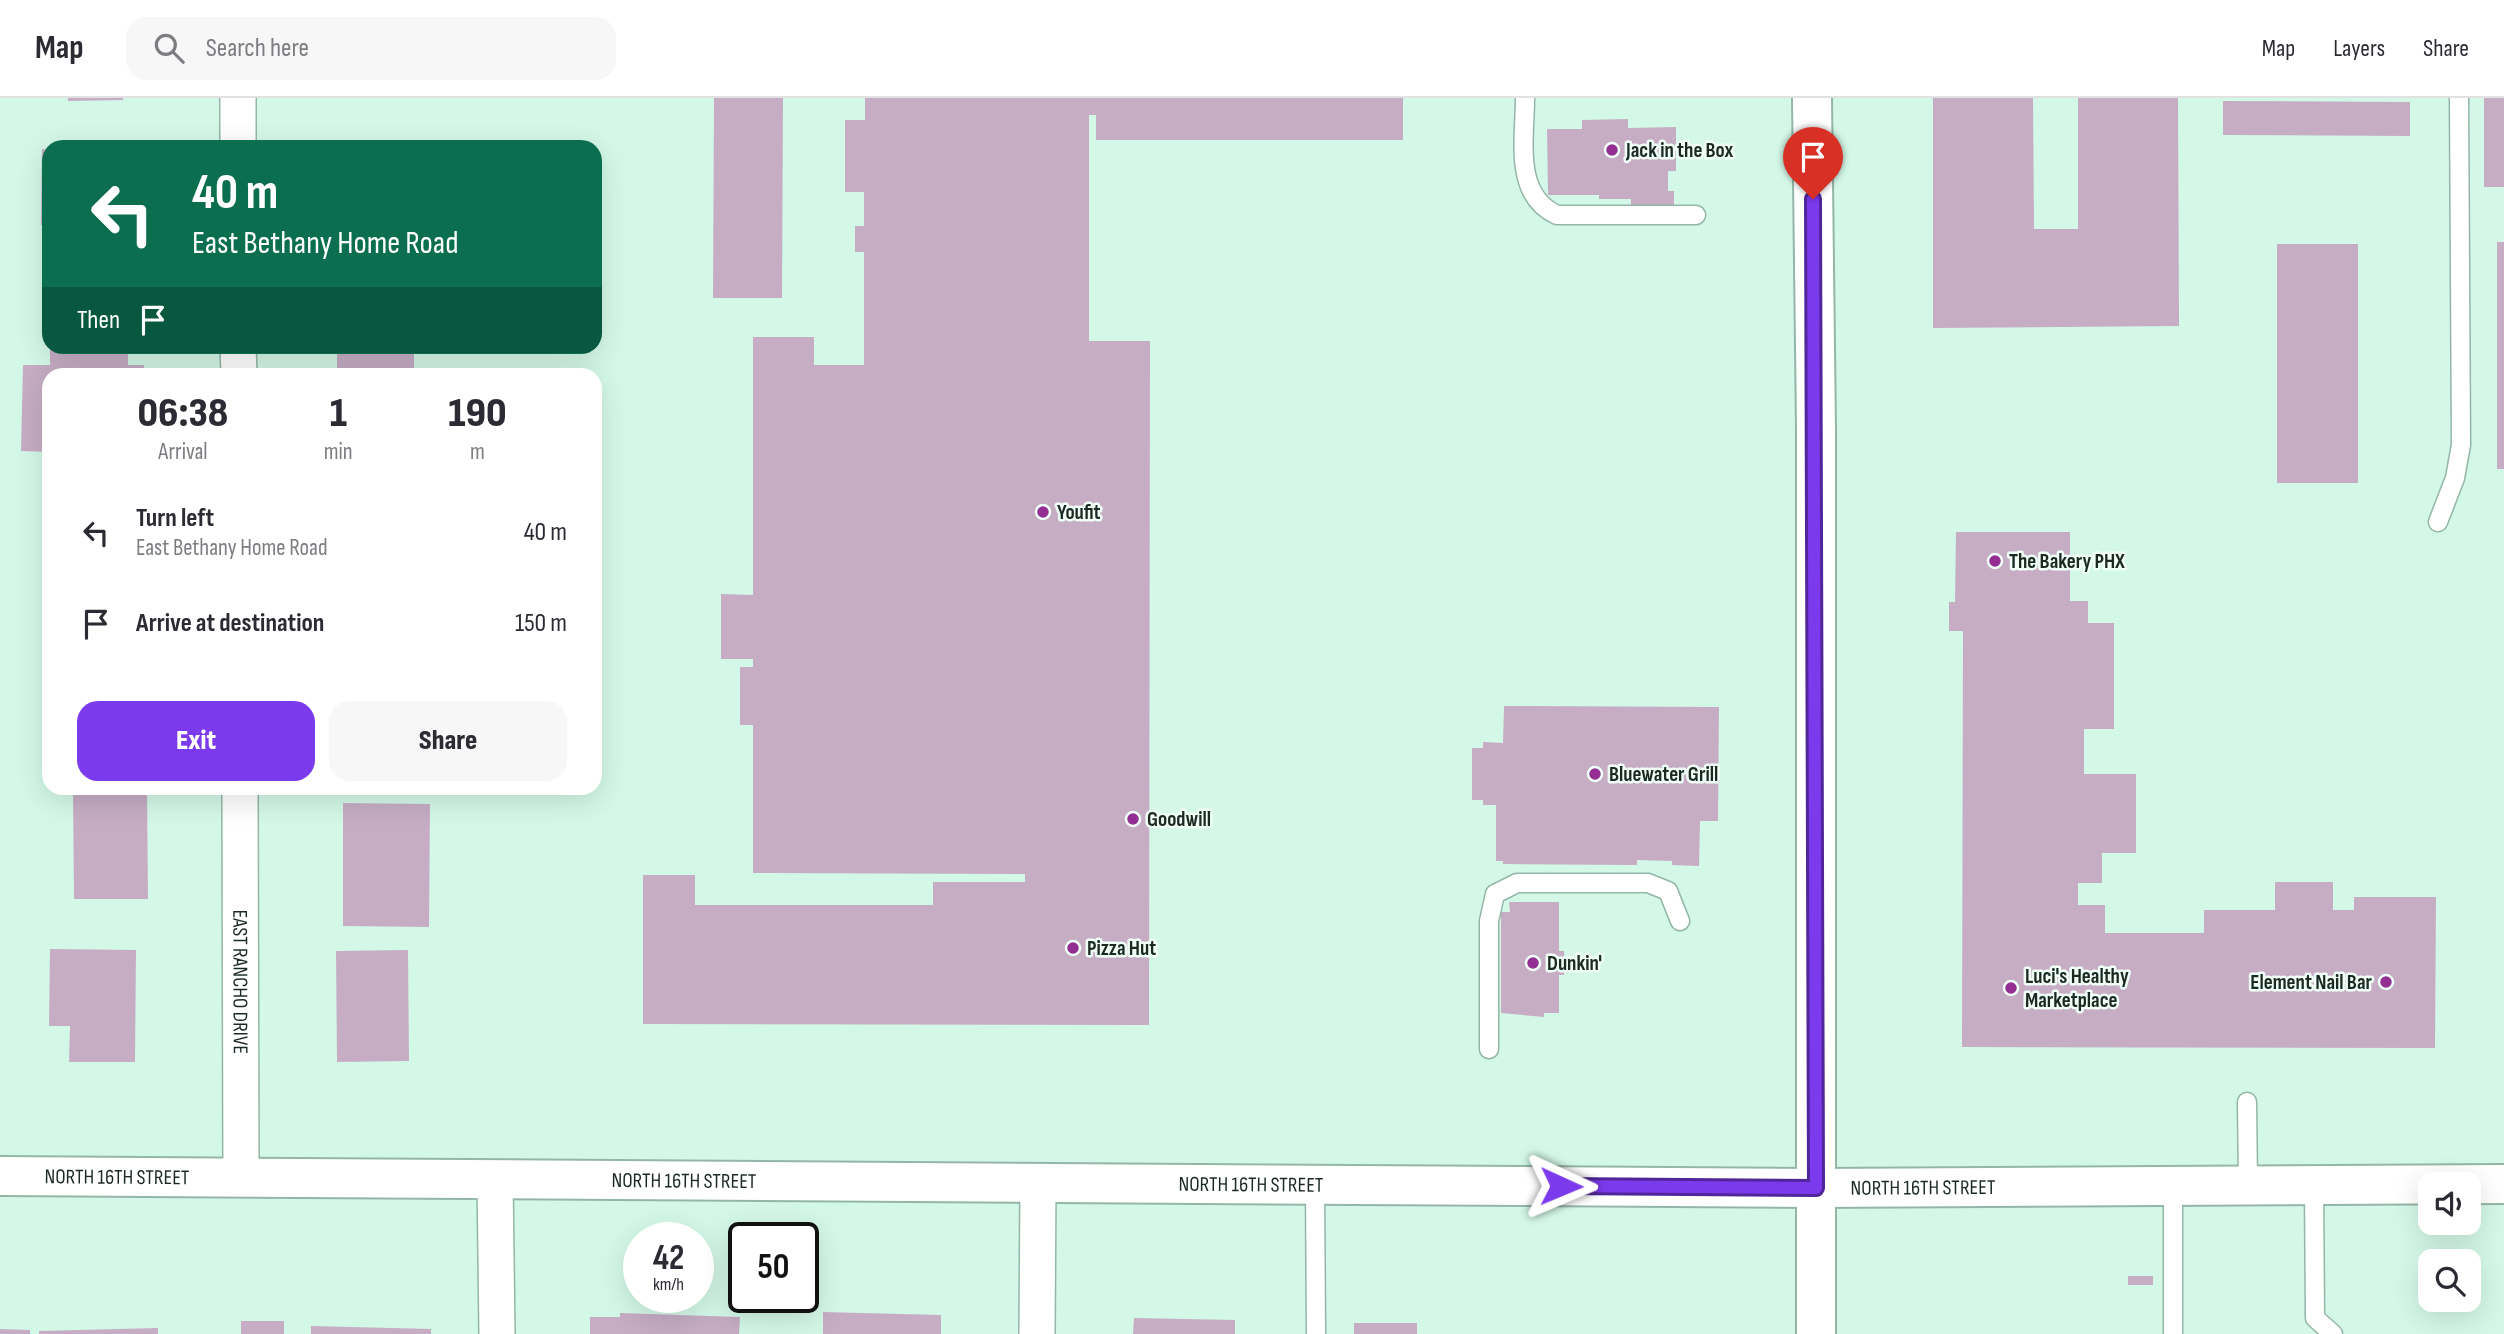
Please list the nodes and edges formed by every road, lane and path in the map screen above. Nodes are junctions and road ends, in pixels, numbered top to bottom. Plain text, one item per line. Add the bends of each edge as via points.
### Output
1 (238, 98) edge
2 (1525, 98) edge
3 (1812, 98) edge
4 (2459, 98) edge
5 (238, 140) edge
6 (1696, 215) dead end
7 (2438, 522) dead end
8 (240, 795) edge
9 (1680, 920) dead end
10 (1489, 1049) dead end
11 (2247, 1102) dead end
12 (0, 1176) edge
13 (241, 1177) junction
14 (495, 1179) junction
15 (1038, 1182) junction
16 (1315, 1184) junction
17 (2504, 1184) edge
18 (2248, 1185) junction
19 (2314, 1185) junction
20 (2173, 1186) junction
21 (1816, 1188) junction
22 (497, 1334) edge
23 (1037, 1334) edge
24 (1316, 1334) edge
25 (1816, 1334) edge
26 (2173, 1334) edge
27 (2333, 1334) edge

1 - 5 street
2 - 6 lane via 1525,174 1540,207 1557,215
3 - 21 main road
4 - 7 lane via 2461,445 2455,478
8 - 13 street, EAST RANCHO DRIVE
9 - 10 lane via 1668,891 1648,883 1517,883 1495,894 1489,921
11 - 18 lane
12 - 13 main road, NORTH 16TH STREET
13 - 14 main road, NORTH 16TH STREET
14 - 15 main road, NORTH 16TH STREET
14 - 22 street
15 - 16 main road, NORTH 16TH STREET
15 - 23 street
16 - 21 main road, NORTH 16TH STREET
16 - 24 lane
17 - 19 main road, NORTH 16TH STREET
18 - 19 main road, NORTH 16TH STREET
18 - 20 main road, NORTH 16TH STREET
19 - 27 lane via 2315,1318
20 - 21 main road, NORTH 16TH STREET
20 - 26 lane
21 - 25 main road

